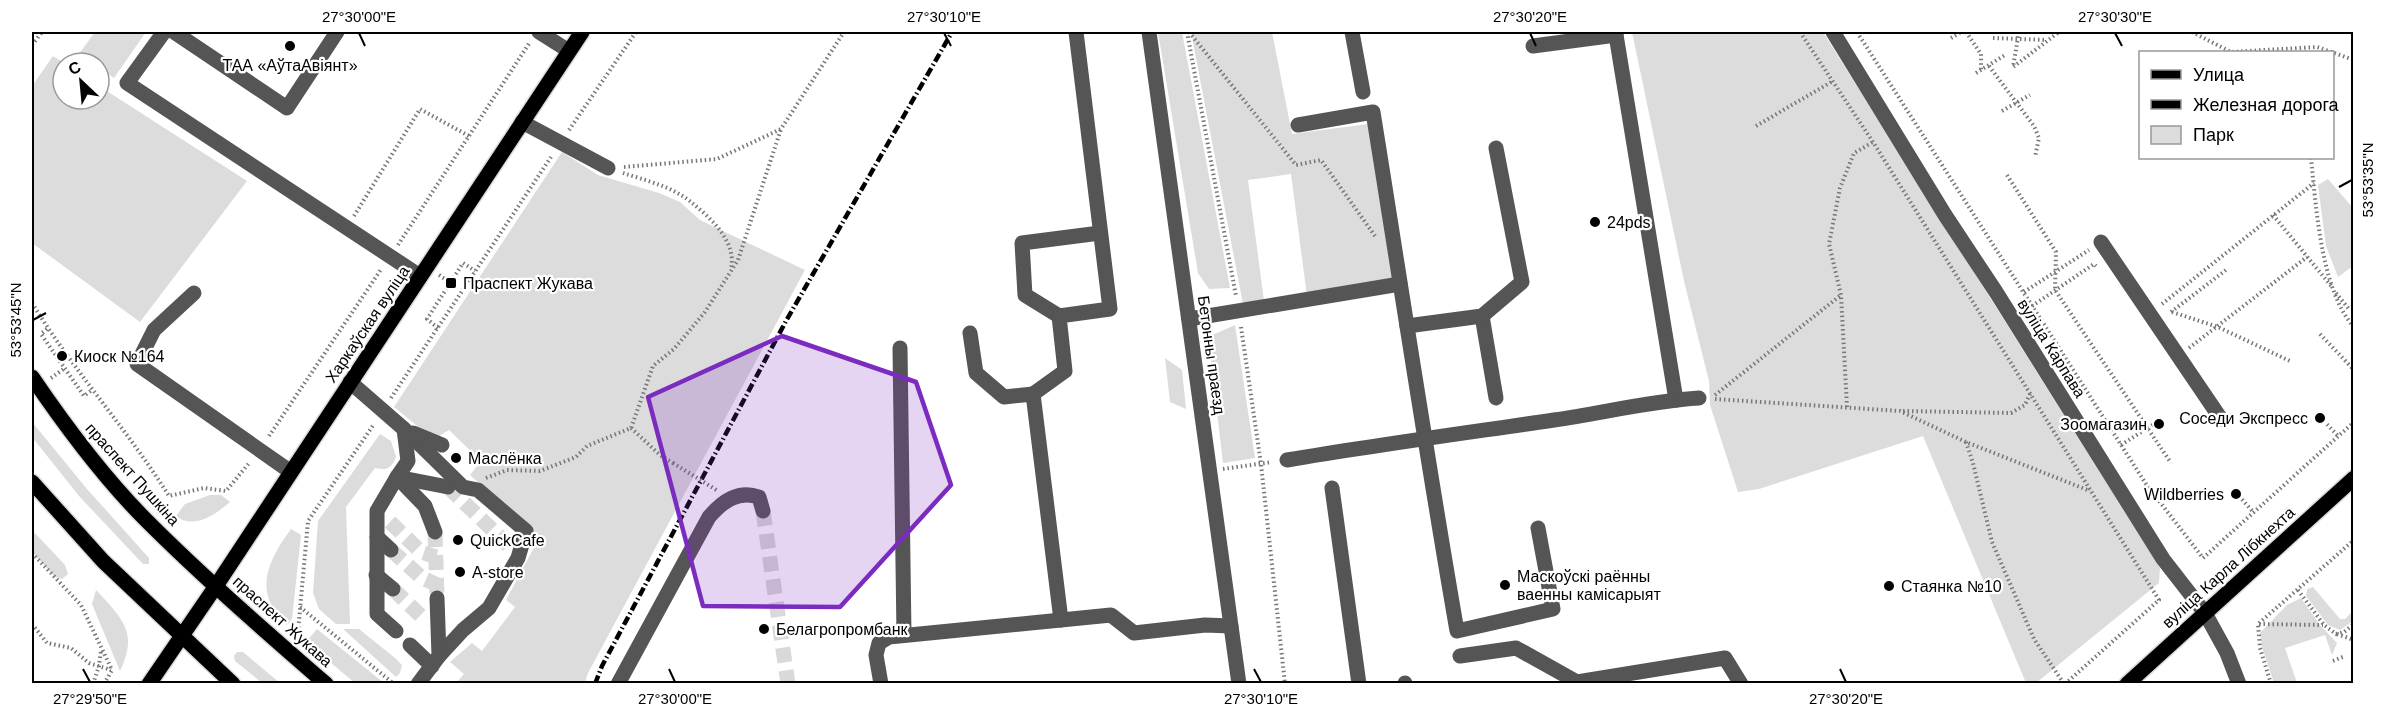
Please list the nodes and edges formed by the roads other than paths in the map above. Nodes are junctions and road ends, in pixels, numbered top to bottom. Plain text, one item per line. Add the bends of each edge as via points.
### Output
1 (164, 32) edge
2 (174, 32) edge
3 (337, 32) edge
4 (539, 32) edge
5 (582, 32) edge
6 (1076, 32) edge
7 (1149, 32) edge
8 (1352, 32) edge
9 (1833, 32) edge
10 (1616, 33) edge
11 (1533, 46) dead end
12 (569, 51) junction
13 (1363, 92) dead end
14 (522, 122) junction
15 (1298, 125) dead end
16 (1496, 147) dead end
17 (608, 168) road end
18 (1101, 233) junction
19 (2101, 242) road end
20 (420, 276) junction
21 (1400, 284) junction
22 (194, 293) dead end
23 (1059, 316) junction
24 (1482, 316) junction
25 (1189, 319) junction
26 (1407, 326) junction
27 (970, 333) dead end
28 (900, 348) dead end
29 (32, 377) edge
30 (350, 382) junction
31 (1034, 394) junction
32 (1496, 398) dead end
33 (1699, 398) dead end
34 (1676, 400) junction
35 (2221, 419) dead end
36 (405, 429) junction
37 (1423, 438) junction
38 (442, 445) dead end
39 (1287, 460) road end
40 (291, 472) junction
41 (397, 477) junction
42 (2354, 478) edge
43 (32, 482) edge
44 (456, 487) junction
45 (1332, 488) dead end
46 (377, 511) junction
47 (763, 511) tunnel mouth
48 (390, 522) tunnel mouth
49 (1538, 528) dead end
50 (435, 532) tunnel mouth
51 (377, 537) junction
52 (391, 550) tunnel mouth
53 (376, 575) junction
54 (216, 586) junction
55 (393, 589) tunnel mouth
56 (437, 598) tunnel mouth
57 (2205, 614) junction
58 (1061, 620) junction
59 (1232, 626) junction
60 (396, 631) dead end
61 (904, 635) junction
62 (182, 637) junction
63 (410, 645) dead end
64 (1460, 656) dead end
65 (435, 661) junction
66 (149, 684) edge
67 (234, 684) edge
68 (326, 684) edge
69 (418, 684) edge
70 (618, 684) edge
71 (881, 684) edge
72 (1239, 684) edge
73 (1359, 684) edge
74 (1741, 684) edge
75 (2127, 684) edge
76 (2239, 684) edge

1 - 20 street via 127,83
2 - 3 street via 287,108
4 - 12 street
5 - 12 main road, Харкаўская вуліца
6 - 18 street
7 - 25 street, Бетонны праезд
8 - 13 street
9 - 57 street, вуліца Карпава via 2163,559
10 - 11 street
10 - 34 street
12 - 14 main road, Харкаўская вуліца
14 - 17 street
14 - 20 main road, Харкаўская вуліца
15 - 21 street via 1373,112
16 - 24 street via 1522,282
18 - 23 street via 1110,309
18 - 23 street via 1022,243 1025,295
19 - 35 street
20 - 30 main road, Харкаўская вуліца
21 - 25 street
21 - 26 street
22 - 40 street via 154,330 137,364
23 - 31 street via 1065,371
24 - 26 street
24 - 32 street
25 - 59 street, Бетонны праезд
26 - 37 street
27 - 31 street via 976,373 1004,397
28 - 61 street
29 - 54 main road, праспект Пушкіна via 107,477
30 - 36 street
30 - 40 main road, Харкаўская вуліца
31 - 58 street
33 - 34 street
34 - 37 street
36 - 38 street
36 - 41 street via 408,461
36 - 44 street
37 - 39 street
37 - 49 street via 1457,632 1553,609
40 - 54 main road, Харкаўская вуліца
41 - 44 street
41 - 46 street
41 - 50 street via 425,506
42 - 57 main road, вуліца Карла Лібкнехта
43 - 62 main road via 103,561
44 - 65 street via 478,490 526,531 489,609
45 - 73 street
46 - 48 street
46 - 51 street
47 - 70 street via 759,497 749,494 729,498 709,517
51 - 52 street
51 - 53 street
53 - 55 street
53 - 60 street via 377,614
54 - 62 main road, Харкаўская вуліца
54 - 68 main road, праспект Жукава
56 - 65 street via 430,620
57 - 75 main road, вуліца Карла Лібкнехта
57 - 76 street, вуліца Карпава
58 - 59 street via 1111,615 1134,633
58 - 61 street
59 - 72 street, Бетонны праезд
61 - 71 street via 879,643 876,655
62 - 66 main road, Харкаўская вуліца
62 - 67 main road
63 - 65 street
64 - 74 street via 1516,648 1577,682 1725,658
65 - 69 street

